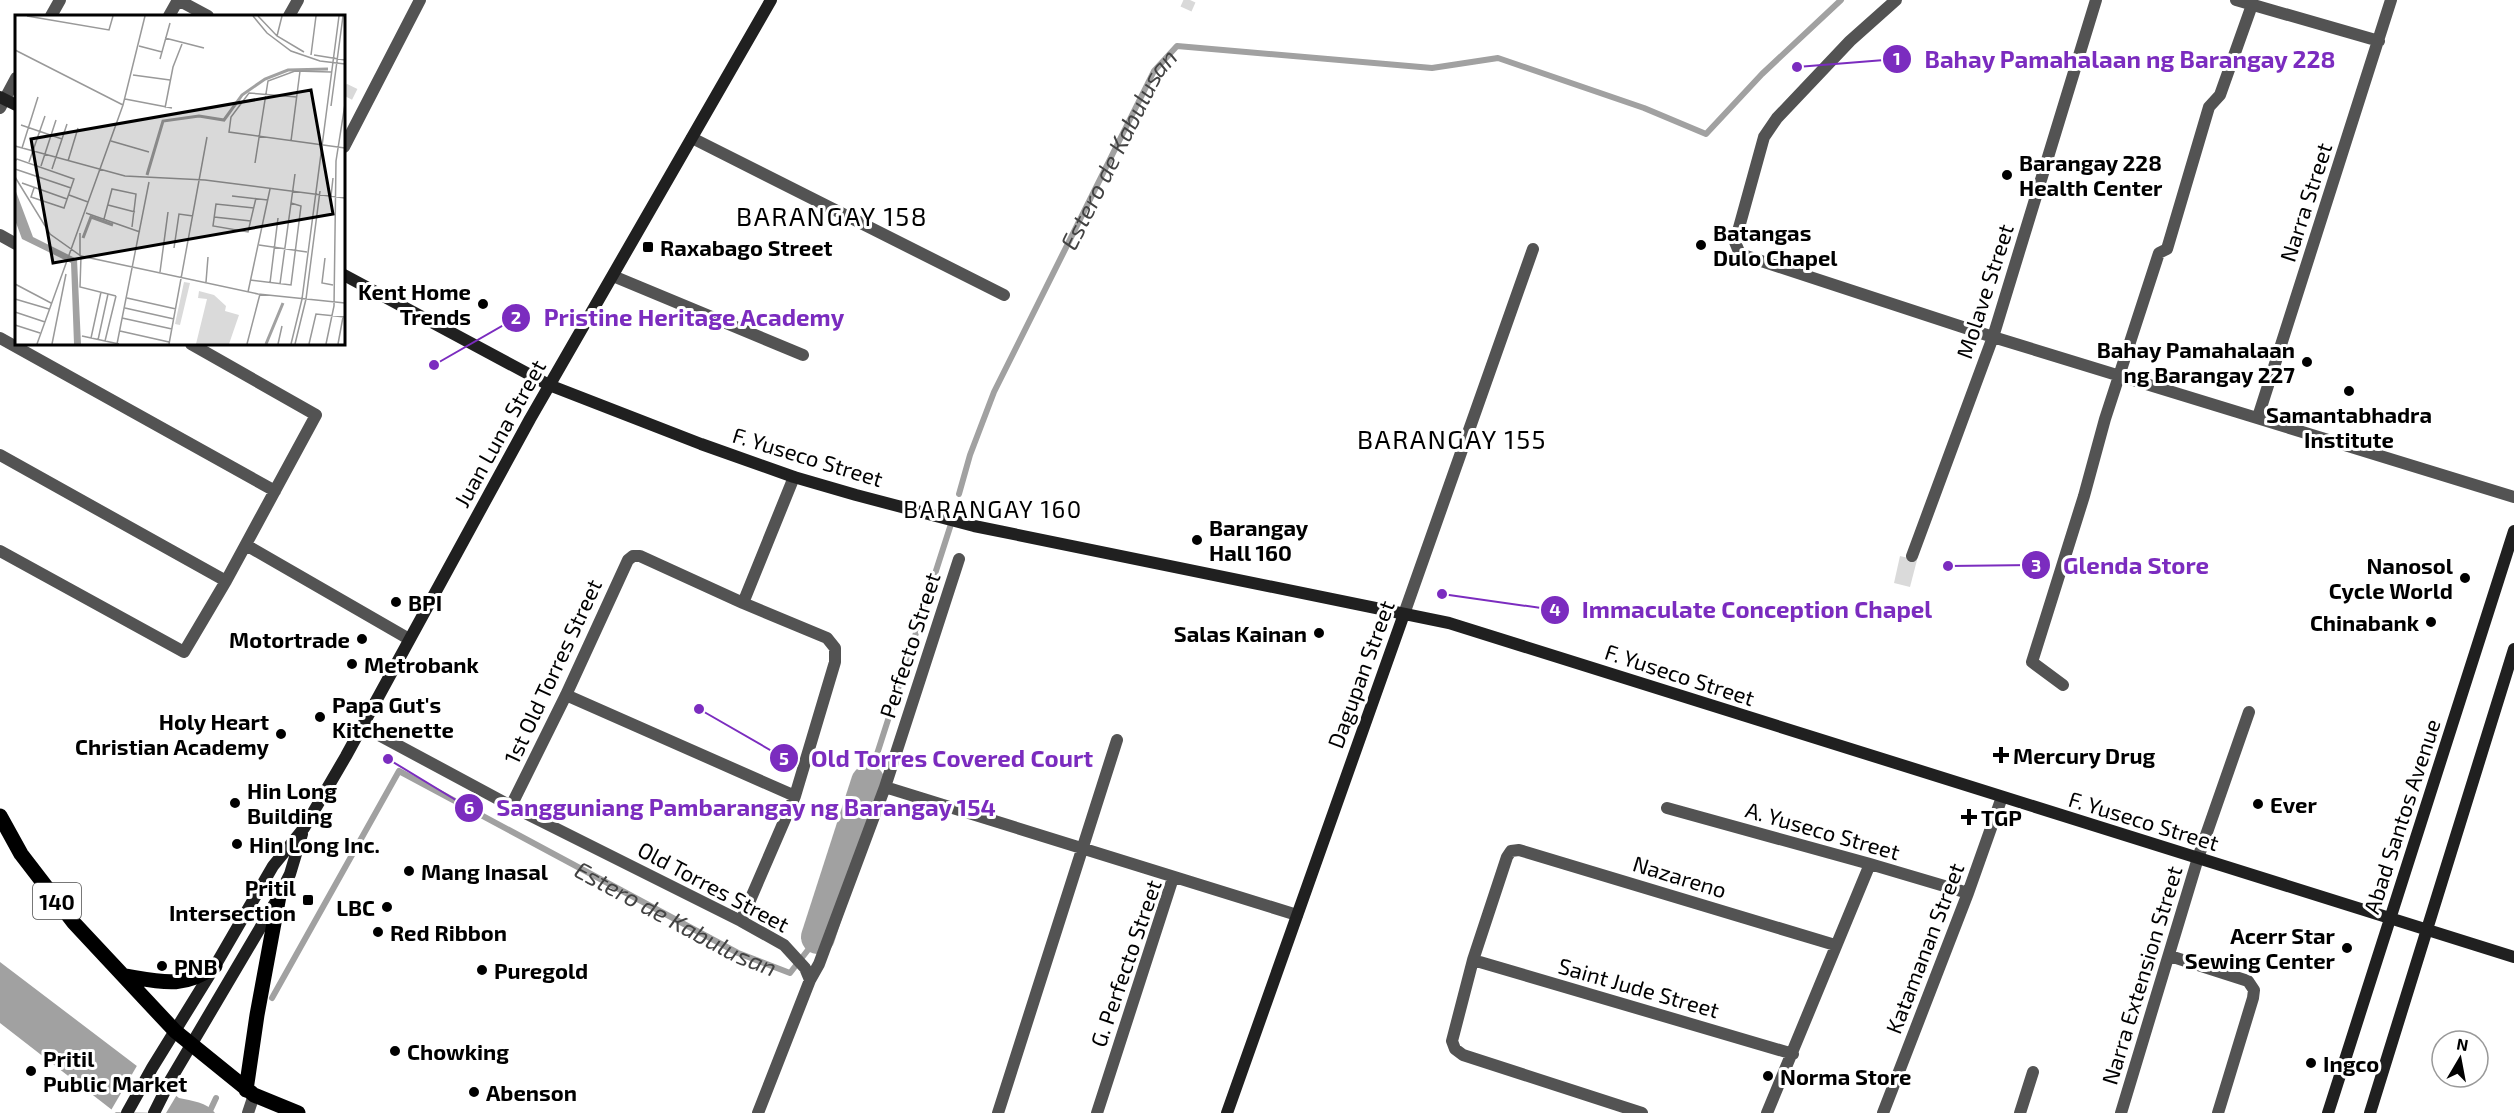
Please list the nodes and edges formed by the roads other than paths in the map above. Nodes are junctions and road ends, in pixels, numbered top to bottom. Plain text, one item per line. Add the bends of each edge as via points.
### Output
1 (60, 0) edge
2 (178, 0) edge
3 (298, 0) edge
4 (420, 0) edge
5 (771, 0) edge
6 (1896, 0) edge
7 (2096, 0) edge
8 (2236, 0) edge
9 (2391, 0) edge
10 (2252, 5) junction
11 (52, 15) edge
12 (170, 15) edge
13 (206, 15) edge
14 (290, 15) edge
15 (2379, 41) junction
16 (15, 80) edge
17 (356, 95) tunnel mouth
18 (5, 102) edge
19 (368, 102) junction
20 (692, 138) junction
21 (345, 145) edge
22 (0, 235) edge
23 (15, 243) edge
24 (1533, 249) dead end
25 (345, 276) edge
26 (613, 276) junction
27 (1004, 295) dead end
28 (1993, 337) junction
29 (0, 338) edge
30 (193, 345) edge
31 (803, 355) dead end
32 (2120, 375) junction
33 (549, 385) junction
34 (2258, 417) junction
35 (0, 455) edge
36 (794, 477) junction
37 (275, 491) junction
38 (2514, 497) edge
39 (2514, 531) edge
40 (246, 544) junction
41 (0, 551) edge
42 (1912, 556) dead end
43 (959, 559) dead end
44 (226, 581) junction
45 (742, 603) junction
46 (1404, 614) junction
47 (409, 639) junction
48 (2514, 649) edge
49 (2063, 685) dead end
50 (566, 695) junction
51 (2249, 712) dead end
52 (362, 726) junction
53 (1117, 740) dead end
54 (885, 787) junction
55 (795, 796) junction
56 (2002, 797) junction
57 (511, 806) junction
58 (1667, 808) dead end
59 (0, 816) edge
60 (304, 828) junction
61 (1081, 850) junction
62 (2198, 858) junction
63 (1870, 864) junction
64 (1173, 878) junction
65 (1968, 893) junction
66 (279, 896) junction
67 (1297, 915) junction
68 (2391, 919) junction
69 (741, 921) junction
70 (2426, 929) junction
71 (1835, 945) junction
72 (2170, 956) junction
73 (2514, 957) edge
74 (1473, 960) junction
75 (215, 966) junction
76 (125, 976) junction
77 (810, 980) junction
78 (175, 1031) junction
79 (191, 1046) junction
80 (1793, 1054) junction
81 (2033, 1072) dead end
82 (250, 1092) junction
83 (127, 1113) edge
84 (154, 1113) edge
85 (248, 1113) edge
86 (298, 1113) edge
87 (758, 1113) edge
88 (998, 1113) edge
89 (1097, 1113) edge
90 (1227, 1113) edge
91 (1642, 1113) edge
92 (1767, 1113) edge
93 (1883, 1113) edge
94 (2020, 1113) edge
95 (2121, 1113) edge
96 (2218, 1113) edge
97 (2328, 1113) edge
98 (2370, 1113) edge

1 - 11 street
2 - 12 street
2 - 13 street
3 - 14 street
4 - 19 street
5 - 20 street, Juan Luna Street
6 - 28 street via 1850,41 1777,117 1764,137 1735,242 1740,254
7 - 28 street, Molave Street
8 - 10 street
9 - 15 street, Narra Street
10 - 15 street
10 - 32 street via 2220,95 2209,107 2166,249 2159,254
15 - 34 street, Narra Street
16 - 18 street
17 - 19 street
19 - 21 street
20 - 26 street, Juan Luna Street
20 - 27 street
22 - 23 street
24 - 46 street, Dagupan Street
25 - 33 street
26 - 31 street
26 - 33 street, Juan Luna Street
28 - 32 street
28 - 42 street, Molave Street
29 - 37 street
30 - 37 street via 316,415
32 - 34 street
32 - 49 street via 2032,662
33 - 36 street, F. Yuseco Street
33 - 47 street, Juan Luna Street
34 - 38 street
35 - 44 street
36 - 45 street
36 - 46 street, F. Yuseco Street via 974,526
37 - 40 street
39 - 68 street, Abad Santos Avenue
40 - 44 street
40 - 47 street
41 - 44 street via 184,652
43 - 54 street, Perfecto Street
45 - 50 street, 1st Old Torres Street via 633,556
45 - 55 street via 827,638 835,648 835,662
46 - 56 street, F. Yuseco Street via 1449,623
46 - 67 street, Dagupan Street
47 - 52 street, Juan Luna Street
48 - 70 street
50 - 55 street
50 - 57 street, 1st Old Torres Street
51 - 62 street, Narra Extension Street
52 - 57 street, Old Torres Street
52 - 60 street, Juan Luna Street
53 - 61 street
54 - 61 street
54 - 77 street, Perfecto Street
55 - 69 street
56 - 62 street, F. Yuseco Street
56 - 65 street, Katamanan Street
57 - 69 street, Old Torres Street
58 - 63 street, A. Yuseco Street
59 - 76 main road, 140 via 21,854 74,923
60 - 66 street, Juan Luna Street
60 - 75 street, Juan Luna Street via 273,866
61 - 64 street
61 - 88 street
62 - 68 street, F. Yuseco Street
62 - 72 street, Narra Extension Street
63 - 65 street, A. Yuseco Street
63 - 71 street
64 - 67 street, G. Perfecto Street
64 - 89 street, G. Perfecto Street
65 - 93 street, Katamanan Street
66 - 79 street, Juan Luna Street
66 - 82 main road via 256,1015
67 - 90 street, Dagupan Street
68 - 70 street, F. Yuseco Street
68 - 97 street, Abad Santos Avenue
69 - 77 street, Old Torres Street via 784,945
70 - 73 street, F. Yuseco Street
70 - 98 street
71 - 74 street, Nazareno via 1519,849 1507,857
71 - 80 street
72 - 95 street, Narra Extension Street
72 - 96 street via 2248,981 2254,990
74 - 80 street, Saint Jude Street
74 - 91 street via 1452,1041 1455,1049 1463,1055
75 - 76 main road via 188,982
75 - 78 street, Juan Luna Street
76 - 78 main road, 140
77 - 87 street, Perfecto Street
78 - 79 main road, 140
78 - 83 street, Juan Luna Street
79 - 82 main road, 140
79 - 84 street, Juan Luna Street
80 - 92 street
81 - 94 street
82 - 85 street
82 - 86 main road, 140

